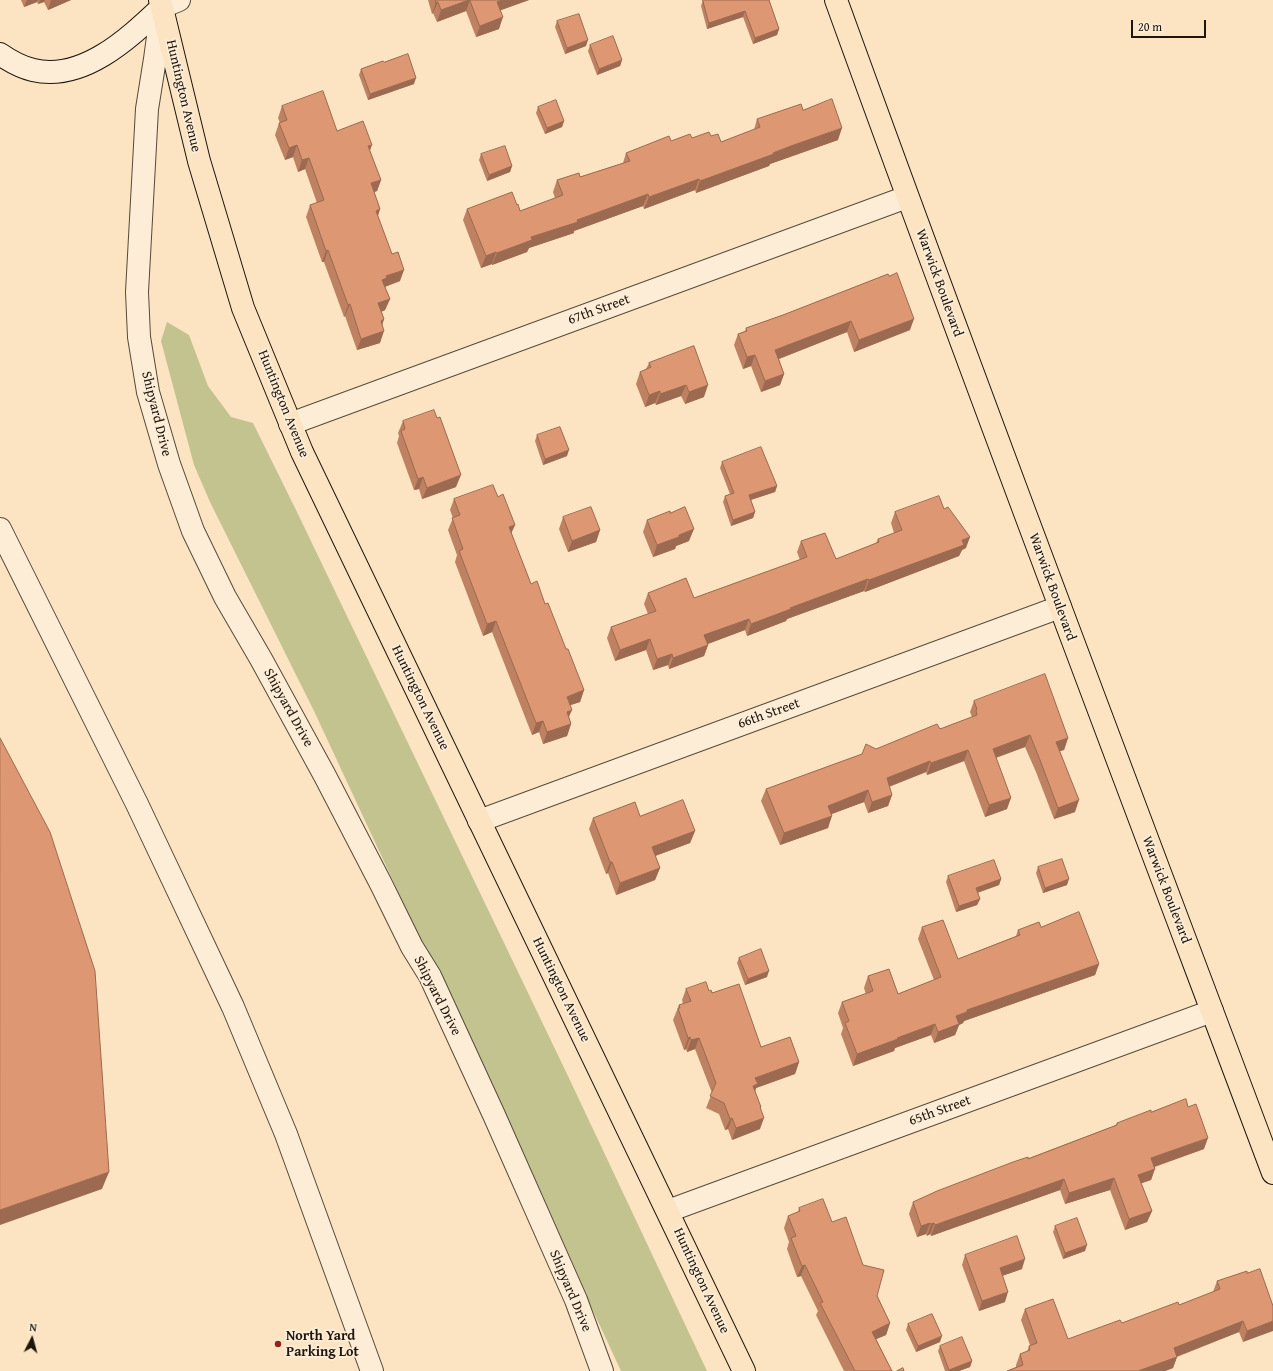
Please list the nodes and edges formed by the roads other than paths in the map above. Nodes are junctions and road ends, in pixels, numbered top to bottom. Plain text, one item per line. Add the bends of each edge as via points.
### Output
1 (836, 0) edge
2 (167, 2) edge
3 (0, 54) edge
4 (907, 197) junction
5 (290, 424) junction
6 (0, 529) edge
7 (1060, 607) junction
8 (479, 821) junction
9 (1212, 1011) junction
10 (1273, 1173) edge
11 (668, 1211) junction
12 (372, 1371) edge
13 (602, 1371) edge
14 (744, 1371) edge

1 - 4 main road, Warwick Boulevard
2 - 3 street via 135,32 107,53 70,70 33,70 15,64
2 - 5 main road, Huntington Avenue via 199,161 244,308
2 - 13 street, Shipyard Drive via 147,109 137,292 139,337 148,392 169,464 193,531 225,597 261,659 342,809 412,947 430,976 576,1300
4 - 5 street, 67th Street
4 - 7 main road, Warwick Boulevard
5 - 8 main road, Huntington Avenue
6 - 12 street via 137,804 233,1007 289,1141
7 - 8 street, 66th Street
7 - 9 main road, Warwick Boulevard
8 - 11 main road, Huntington Avenue
9 - 10 main road, Warwick Boulevard
9 - 11 street, 65th Street
11 - 14 main road, Huntington Avenue

